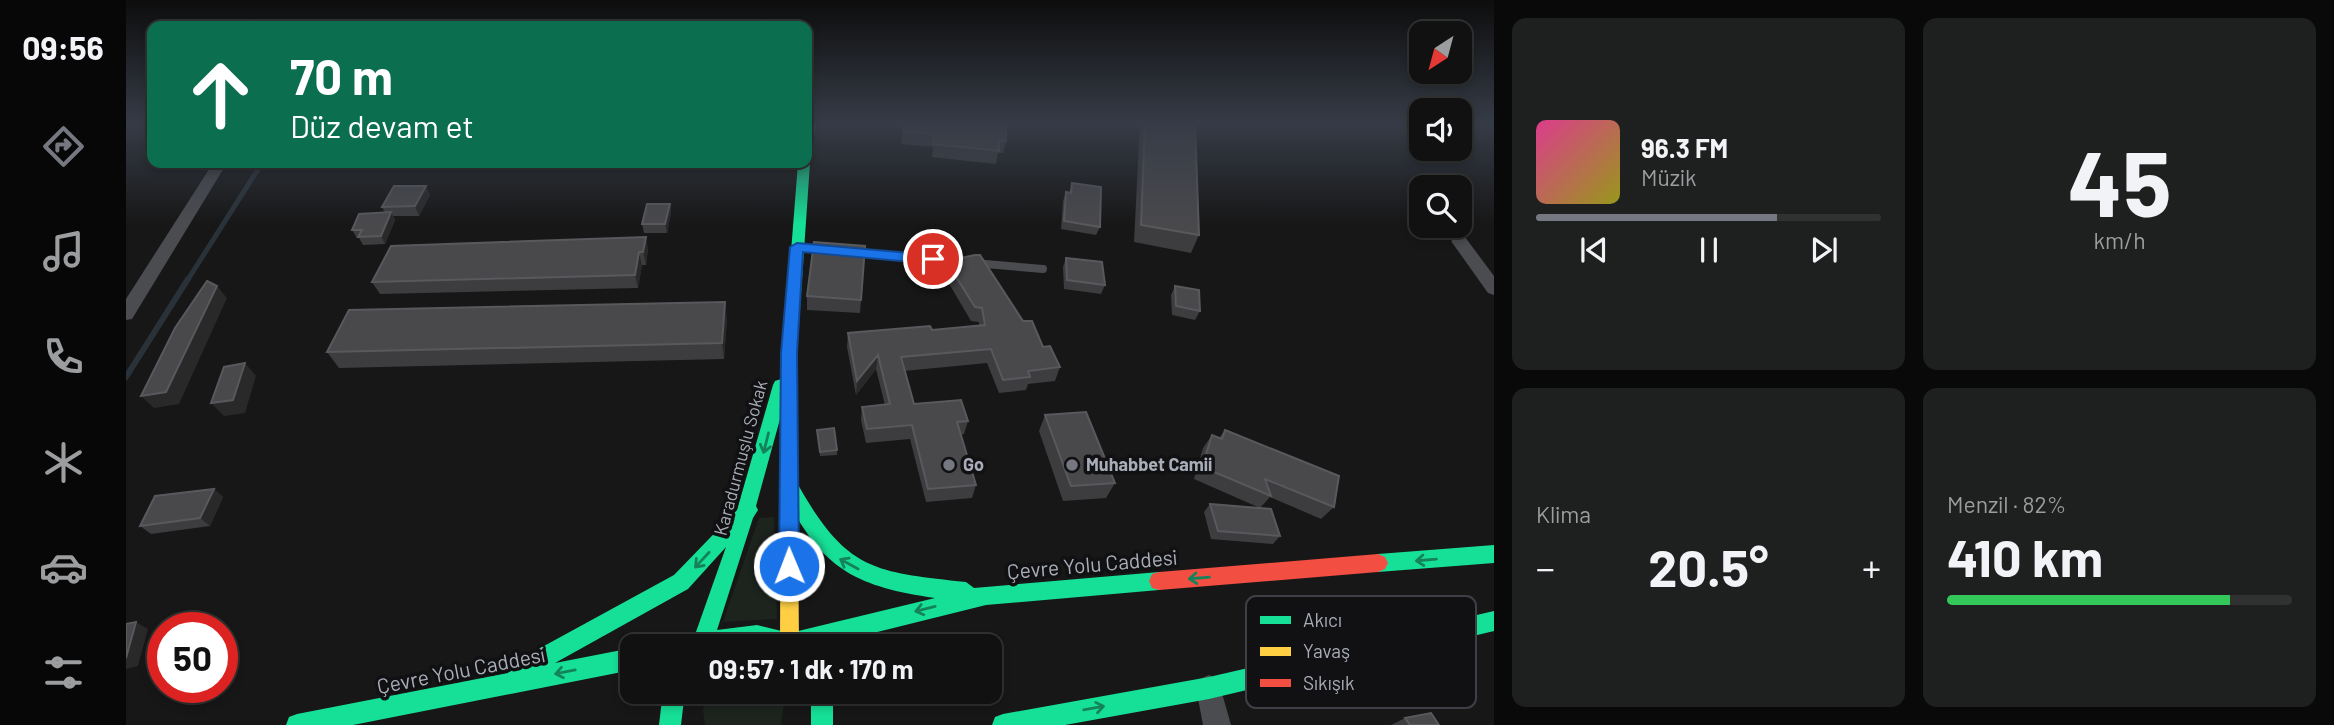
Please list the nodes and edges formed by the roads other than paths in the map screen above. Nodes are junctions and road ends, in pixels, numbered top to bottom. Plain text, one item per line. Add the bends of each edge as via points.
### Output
1 (217, 168) edge
2 (804, 168) edge
3 (1459, 241) dead end
4 (838, 251) edge
5 (1043, 269) dead end
6 (1494, 289) edge
7 (126, 314) edge
8 (789, 353) junction
9 (791, 489) junction
10 (749, 510) junction
11 (1494, 555) edge
12 (986, 595) junction
13 (1494, 621) edge
14 (1476, 625) edge
15 (706, 634) edge
16 (737, 634) edge
17 (764, 634) edge
18 (792, 634) edge
19 (832, 634) edge
20 (620, 661) edge
21 (1246, 679) edge
22 (494, 686) junction
23 (1209, 688) junction
24 (672, 704) edge
25 (822, 704) edge
26 (1017, 723) edge
27 (298, 725) edge
28 (670, 725) edge
29 (822, 725) edge
30 (1003, 725) edge
31 (1217, 725) edge

1 - 7 street
2 - 8 main road via 804,248
3 - 6 street
4 - 5 lane
8 - 9 main road, Karadurmuşlu Sokak
8 -> 10 main road, Karadurmuşlu Sokak
12 -> 9 main road via 881,582 835,556 813,533
9 - 18 main road, Karadurmuşlu Sokak
10 - 15 main road, Karadurmuşlu Sokak
10 -> 22 main road via 681,582
11 -> 12 main road, Çevre Yolu Caddesi
12 -> 19 main road, Çevre Yolu Caddesi
13 - 14 main road
16 - 17 main road
20 -> 22 main road, Çevre Yolu Caddesi
21 - 23 main road
22 - 27 main road, Çevre Yolu Caddesi
26 -> 23 main road
23 - 31 street
24 - 28 main road
25 - 29 main road
26 - 30 main road

